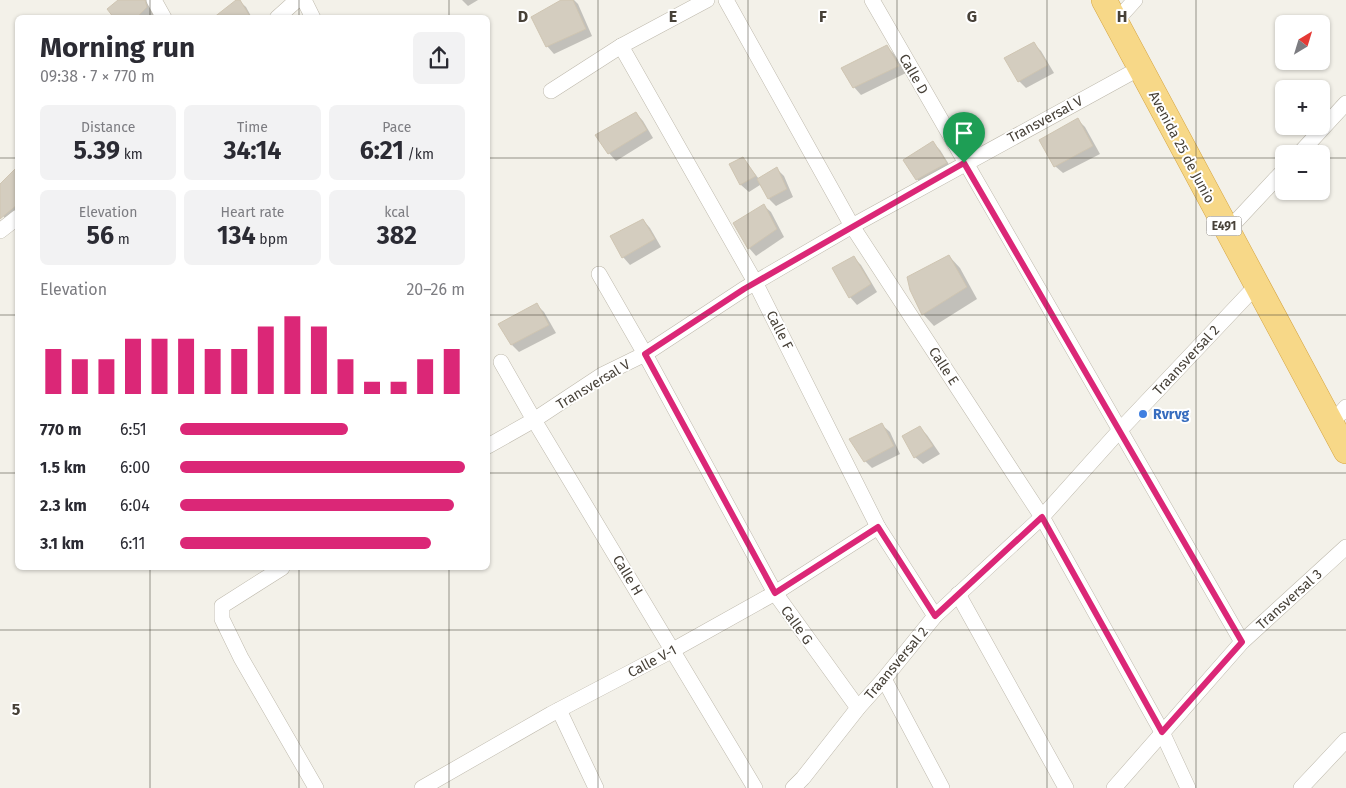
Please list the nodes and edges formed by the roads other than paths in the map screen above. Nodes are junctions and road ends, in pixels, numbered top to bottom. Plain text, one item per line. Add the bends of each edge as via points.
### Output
1 (154, 0) edge
2 (297, 0) edge
3 (304, 0) edge
4 (707, 0) edge
5 (726, 0) edge
6 (872, 0) edge
7 (1135, 0) edge
8 (1110, 11) edge
9 (162, 15) edge
10 (280, 15) edge
11 (312, 15) edge
12 (621, 46) junction
13 (1140, 68) junction
14 (551, 91) dead end
15 (1346, 103) edge
16 (1307, 145) edge
17 (964, 163) junction
18 (1275, 180) edge
19 (15, 219) edge
20 (852, 226) junction
21 (0, 231) edge
22 (1227, 232) junction
23 (599, 274) dead end
24 (755, 282) junction
25 (1256, 285) junction
26 (645, 354) junction
27 (501, 362) dead end
28 (1338, 416) edge
29 (534, 420) junction
30 (1120, 430) junction
31 (490, 445) edge
32 (1346, 451) edge
33 (1042, 517) junction
34 (878, 527) junction
35 (1346, 547) edge
36 (279, 570) edge
37 (775, 593) junction
38 (958, 594) junction
39 (935, 616) junction
40 (1242, 642) junction
41 (673, 650) junction
42 (884, 679) junction
43 (858, 708) junction
44 (559, 710) junction
45 (1162, 732) junction
46 (1346, 740) edge
47 (801, 785) edge
48 (316, 788) edge
49 (422, 788) edge
50 (596, 788) edge
51 (755, 788) edge
52 (942, 788) edge
53 (1066, 788) edge
54 (1114, 788) edge
55 (1188, 788) edge
56 (1302, 788) edge

1 - 9 street
2 - 10 street
3 - 11 street
4 - 12 street
5 - 20 street, Calle E
6 - 17 street, Calle D
7 - 8 street
8 - 13 highway, Avenida 25 de Junio / E491
12 - 14 street
12 - 24 street, Calle F
13 - 17 street, Transversal V
13 - 22 highway, Avenida 25 de Junio / E491
15 - 16 street
17 - 20 street, Transversal V
17 - 30 street, Calle D
18 - 22 street
19 - 21 street
20 - 24 street, Transversal V
20 - 33 street, Calle E
22 - 25 highway, Avenida 25 de Junio / E491
23 - 26 street, Calle G
24 - 26 street, Transversal V
24 - 34 street, Calle F
25 - 28 highway, Avenida 25 de Junio / E491
25 - 30 street, Traansversal 2
26 - 29 street, Transversal V via 602,375
26 - 37 street, Calle G
27 - 29 street, Calle H
28 - 32 highway, Avenida 25 de Junio / E491
29 - 31 street, Transversal V
29 - 41 street, Calle H
30 - 33 street, Traansversal 2
30 - 40 street, Calle D
33 - 38 street, Traansversal 2
33 - 45 street, Calle E
34 - 37 street, Calle V-1
34 - 39 street, Calle F
35 - 40 street, Transversal 3
36 - 48 street via 222,606 222,619
37 - 41 street, Calle V-1
37 - 43 street, Calle G
38 - 39 street, Traansversal 2
38 - 53 street
39 - 42 street, Traansversal 2
40 - 45 street, Transversal 3
41 - 44 street, Calle V-1
41 - 51 street, Calle H
42 - 43 street, Traansversal 2
42 - 52 street
43 - 47 street, Traansversal 2
44 - 49 street, Calle V-1
44 - 50 street
45 - 54 street, Transversal 3
45 - 55 street, Calle E
46 - 56 street

